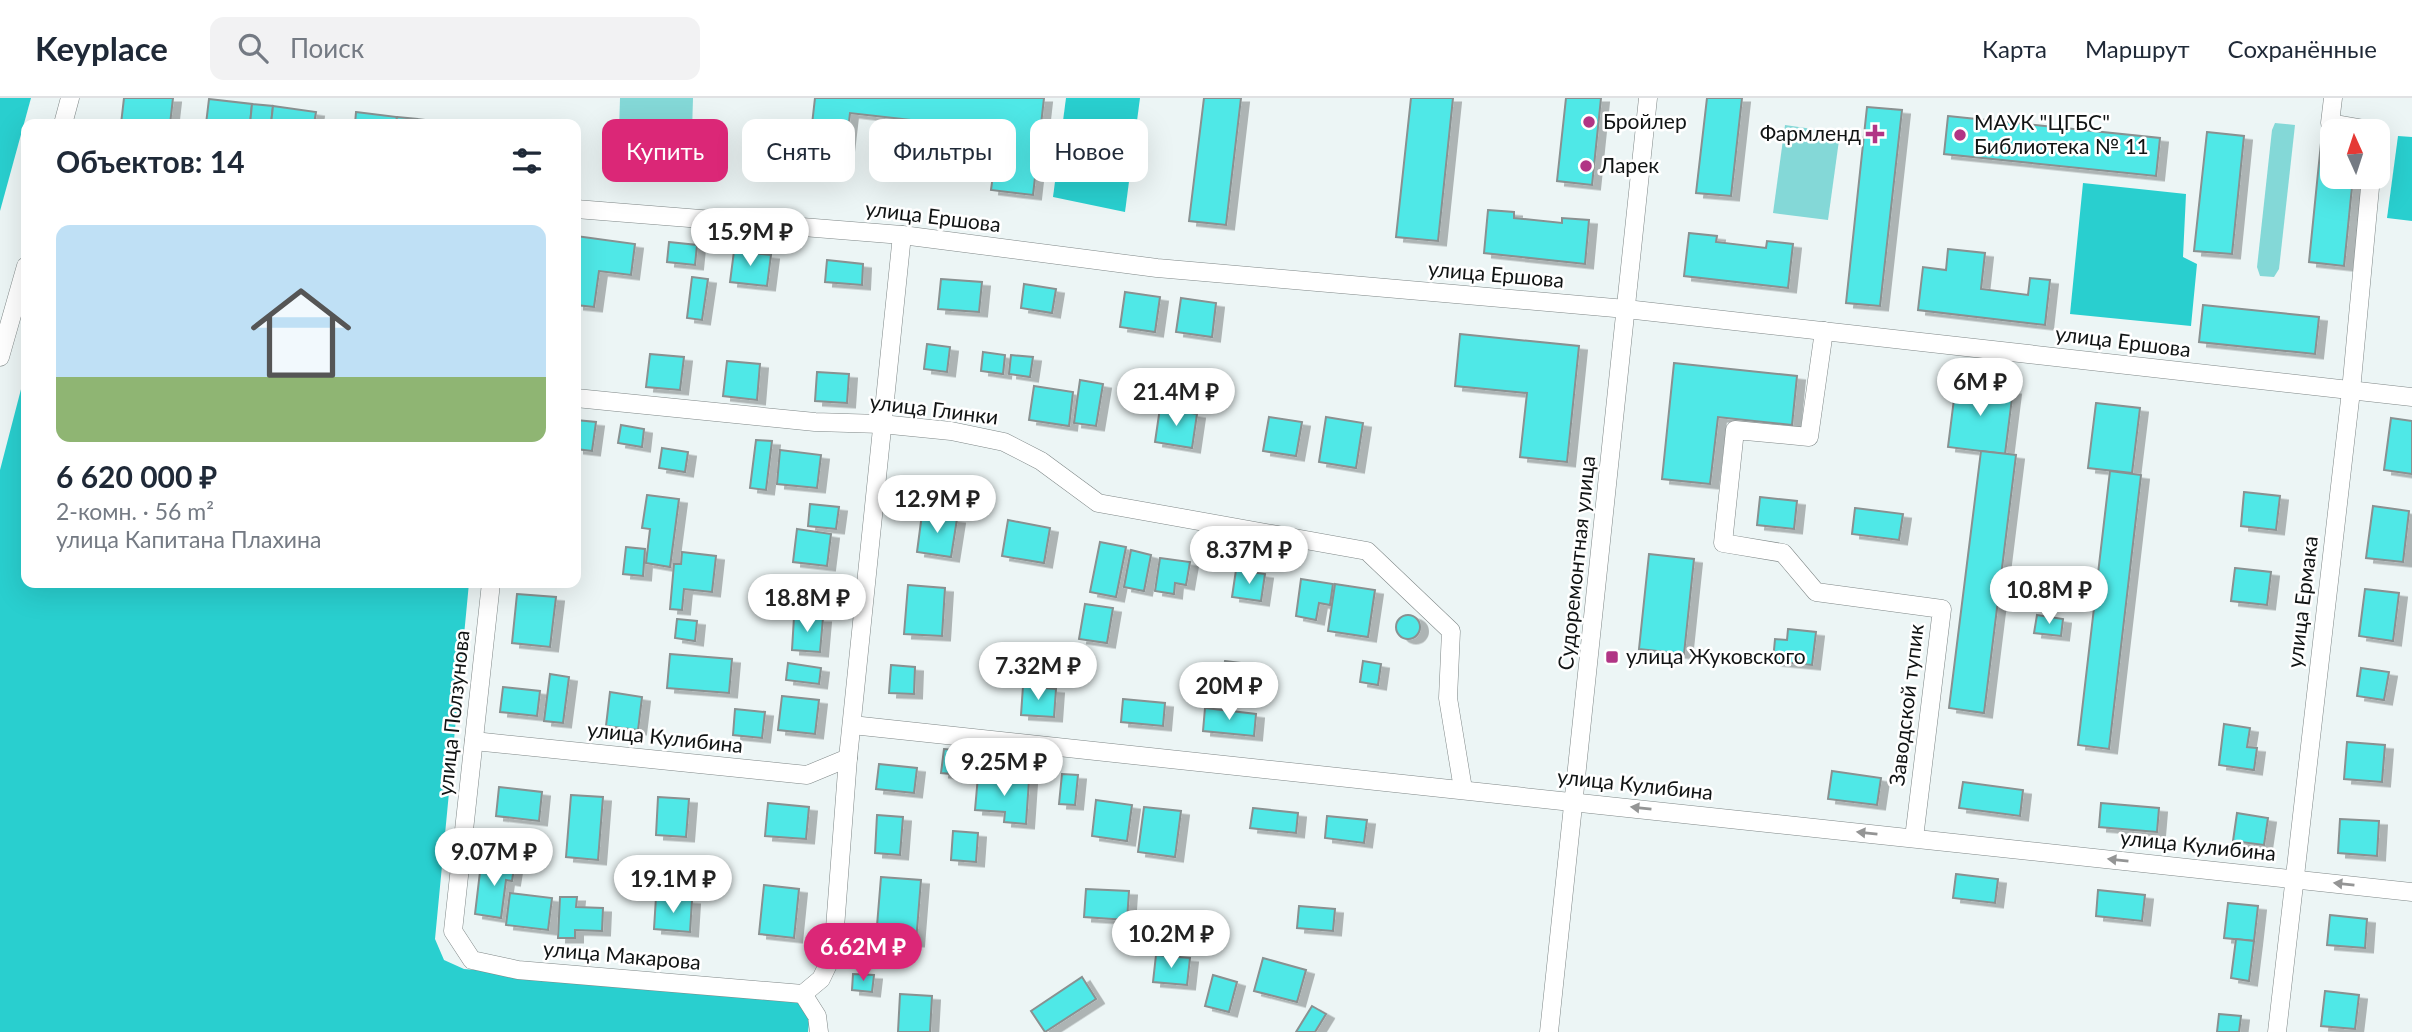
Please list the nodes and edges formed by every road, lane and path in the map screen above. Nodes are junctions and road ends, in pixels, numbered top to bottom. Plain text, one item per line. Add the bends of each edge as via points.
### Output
1 (71, 98) edge
2 (1648, 98) edge
3 (2333, 98) edge
4 (65, 119) edge
5 (2330, 119) edge
6 (2370, 189) edge
7 (581, 209) edge
8 (902, 235) junction
9 (21, 288) edge
10 (1626, 309) junction
11 (1825, 331) junction
12 (0, 357) edge
13 (2351, 391) junction
14 (2412, 397) edge
15 (581, 399) edge
16 (881, 424) junction
17 (490, 588) edge
18 (852, 724) junction
19 (474, 741) junction
20 (848, 758) junction
21 (1463, 789) junction
22 (1575, 801) junction
23 (1914, 838) junction
24 (2293, 879) junction
25 (2412, 892) edge
26 (453, 931) joint
27 (803, 994) junction
28 (819, 1032) edge
29 (1549, 1032) edge
30 (2277, 1032) edge

1 - 4 street
2 - 10 street, Судоремонтная улица
3 - 5 street
6 - 13 street, улица Ермака
7 - 8 street, улица Ершова
8 - 10 street, улица Ершова via 1157,268
8 - 16 street
9 - 12 street
10 - 11 street, улица Ершова
10 - 22 street, Судоремонтная улица
11 - 13 street, улица Ершова
11 - 23 street, Заводской тупик via 1809,437 1735,430 1723,543 1783,553 1816,592 1942,609
13 - 14 street, улица Ершова
13 - 24 street, улица Ермака
15 - 16 street, улица Глинки via 815,422
16 - 18 street
16 - 21 street, улица Глинки via 1004,442 1041,461 1098,503 1367,551 1451,631 1448,698
17 - 19 street, улица Ползунова
18 - 20 street
18 - 21 street, улица Кулибина
19 - 20 street, улица Кулибина via 807,775
19 - 26 street, улица Ползунова
20 - 27 street via 833,954 821,979
21 - 22 street, улица Кулибина
23 -> 22 street, улица Кулибина
22 - 29 street, Судоремонтная улица
24 -> 23 street, улица Кулибина
25 -> 24 street, улица Кулибина
24 - 30 street, улица Ермака
26 - 27 street, улица Макарова via 472,960 518,970
27 - 28 street via 817,1016

